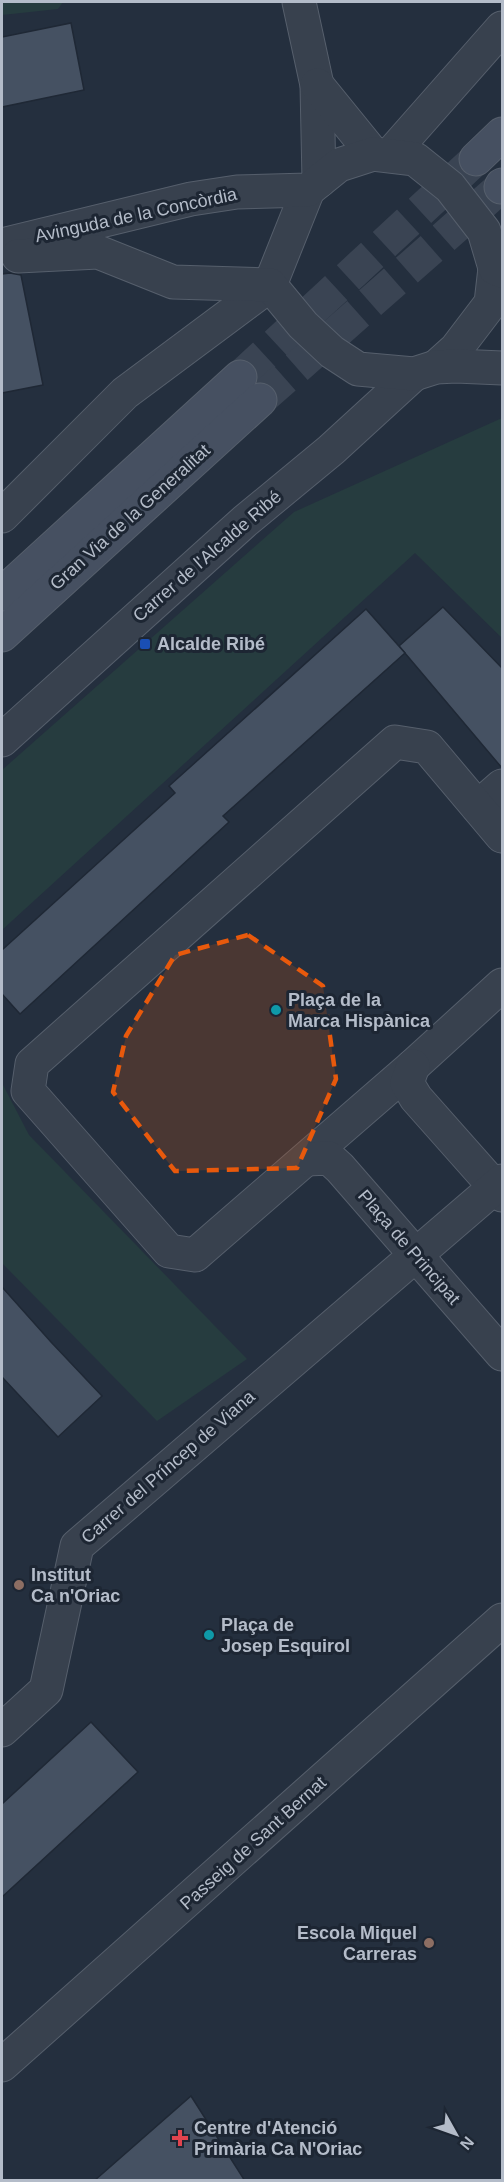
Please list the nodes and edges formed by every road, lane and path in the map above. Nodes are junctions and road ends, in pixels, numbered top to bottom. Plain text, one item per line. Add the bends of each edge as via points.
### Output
1 (299, 2) edge
2 (502, 28) edge
3 (317, 85) junction
4 (502, 134) edge
5 (382, 154) junction
6 (476, 159) tunnel mouth
7 (313, 185) junction
8 (2, 245) edge
9 (2, 257) edge
10 (500, 266) edge
11 (270, 285) junction
12 (502, 368) edge
13 (425, 371) junction
14 (2, 516) edge
15 (2, 594) edge
16 (2, 635) edge
17 (2, 740) edge
18 (490, 797) edge
19 (502, 836) edge
20 (502, 985) edge
21 (412, 1066) junction
22 (306, 1159) junction
23 (500, 1188) edge
24 (416, 1254) junction
25 (502, 1354) edge
26 (502, 1620) edge
27 (2, 1730) edge
28 (2, 2065) edge

1 - 3 street
2 - 5 street
3 - 5 street
3 - 7 street
4 - 6 main road
5 - 7 street via 339,165
5 - 10 street via 415,159 450,187 484,231
7 - 8 street, Avinguda de la Concòrdia via 191,199
7 - 11 street
9 - 11 street, Avinguda de la Concòrdia via 98,252 173,282
10 - 13 street, Carrer de l'Alcalde Ribé via 491,303 456,349
11 - 13 street via 303,325 358,369
11 - 14 street via 125,393
12 - 13 street via 456,366
13 - 17 street, Carrer de l'Alcalde Ribé via 245,520
15 - 16 main road, Gran Via de la Generalitat via 250,389
18 - 19 street
18 - 22 street via 428,747 395,742 32,1064 28,1091 169,1251 195,1255
20 - 21 street
21 - 22 street
21 - 23 street via 407,1083 416,1098
22 - 24 street, Plaça de Principat via 329,1158
23 - 24 street, Carrer del Príncep de Viana
24 - 25 street, Plaça de Principat
24 - 27 street, Carrer del Príncep de Viana via 77,1546 46,1690
26 - 28 street, Passeig de Sant Bernat

